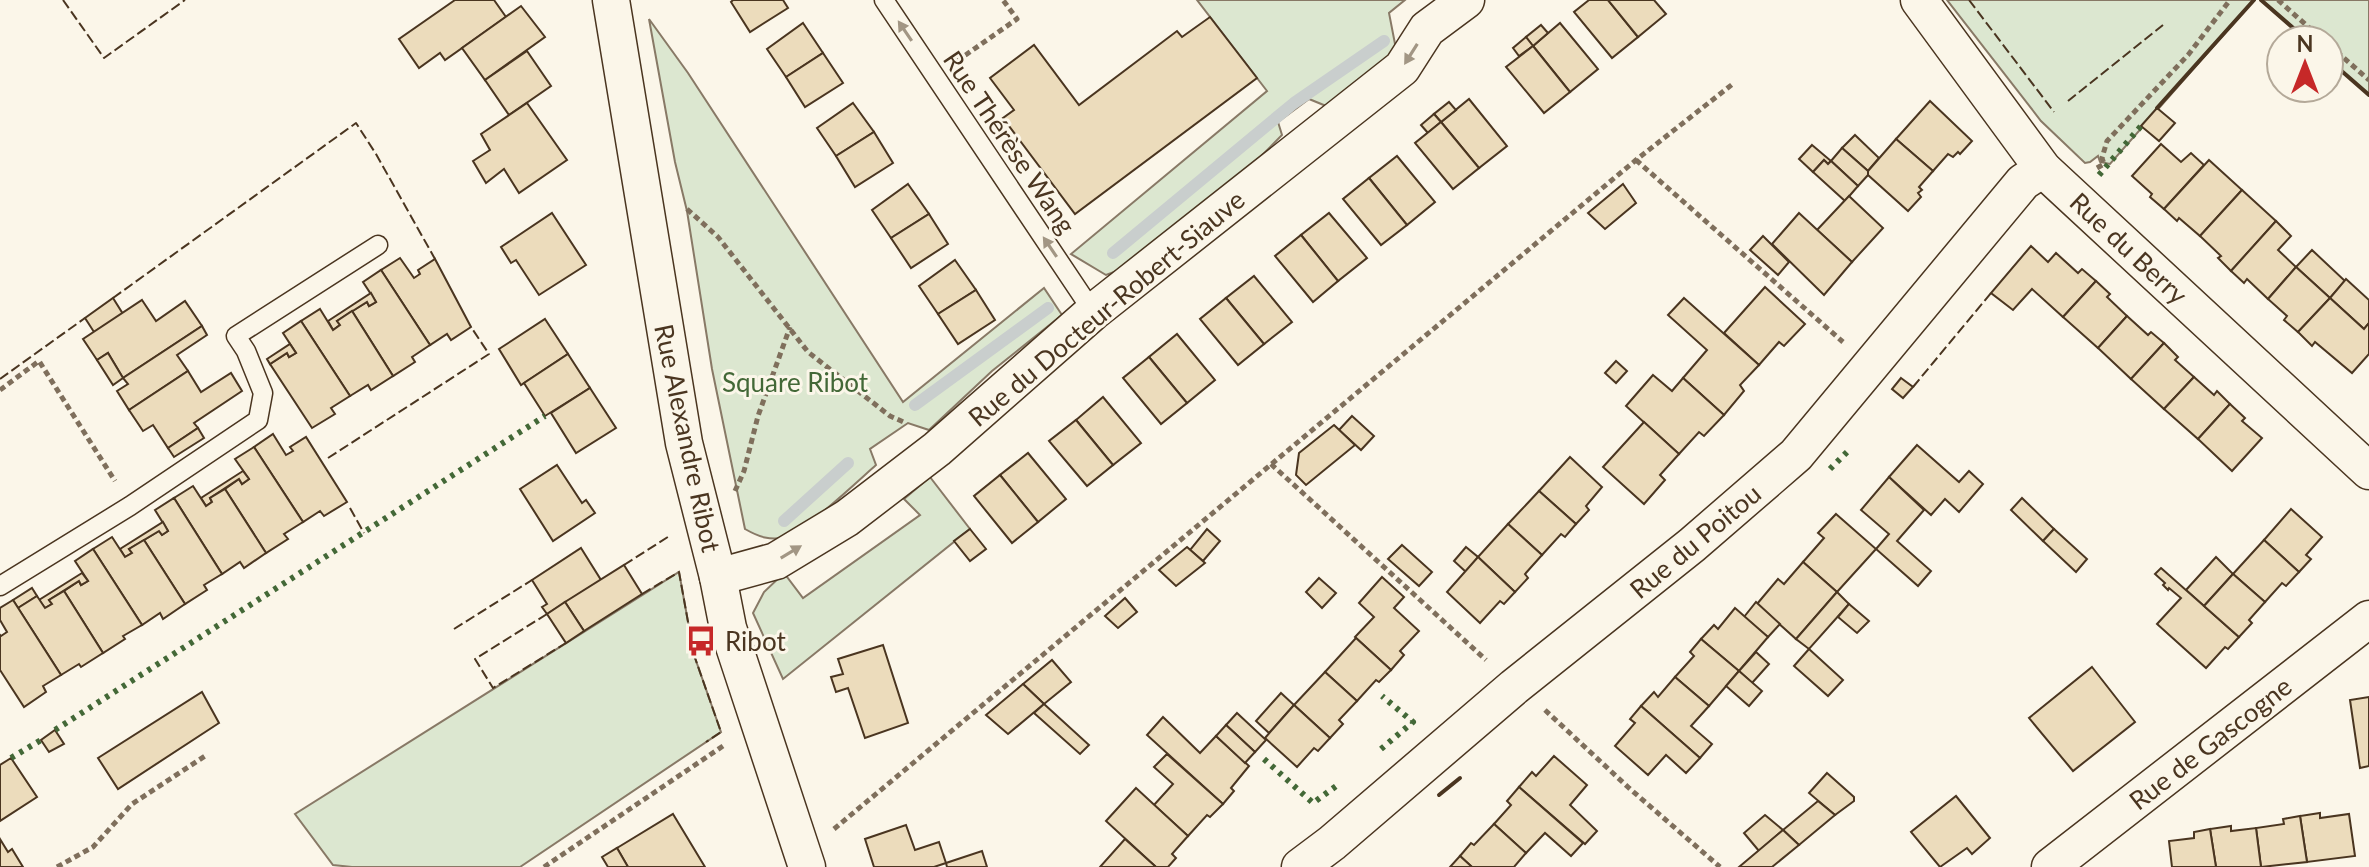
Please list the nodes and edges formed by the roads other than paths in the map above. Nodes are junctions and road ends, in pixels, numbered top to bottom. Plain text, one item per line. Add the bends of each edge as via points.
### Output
1 (611, 0) edge
2 (884, 0) edge
3 (1466, 0) edge
4 (1919, 0) edge
5 (2043, 169) junction
6 (378, 245) dead end
7 (1093, 312) junction
8 (2369, 471) edge
9 (714, 562) junction
10 (0, 586) edge
11 (2369, 619) edge
12 (804, 857) edge
13 (1300, 867) edge
14 (2050, 867) edge

1 - 9 street, Rue Alexandre Ribot via 684,443
7 -> 2 lane, Rue Thérèse Wang
3 -> 7 street, Rue du Docteur-Robert-Siauve via 1427,29 1402,68
4 - 5 street, Rue du Berry
5 - 8 street, Rue du Berry
5 - 13 street, Rue du Poitou via 2023,182 1796,455
6 - 10 lane via 236,336 263,393 258,420
9 -> 7 street, Rue du Docteur-Robert-Siauve via 776,561 847,518 937,449
9 - 12 street, Rue Alexandre Ribot via 728,628
11 - 14 street, Rue de Gascogne

